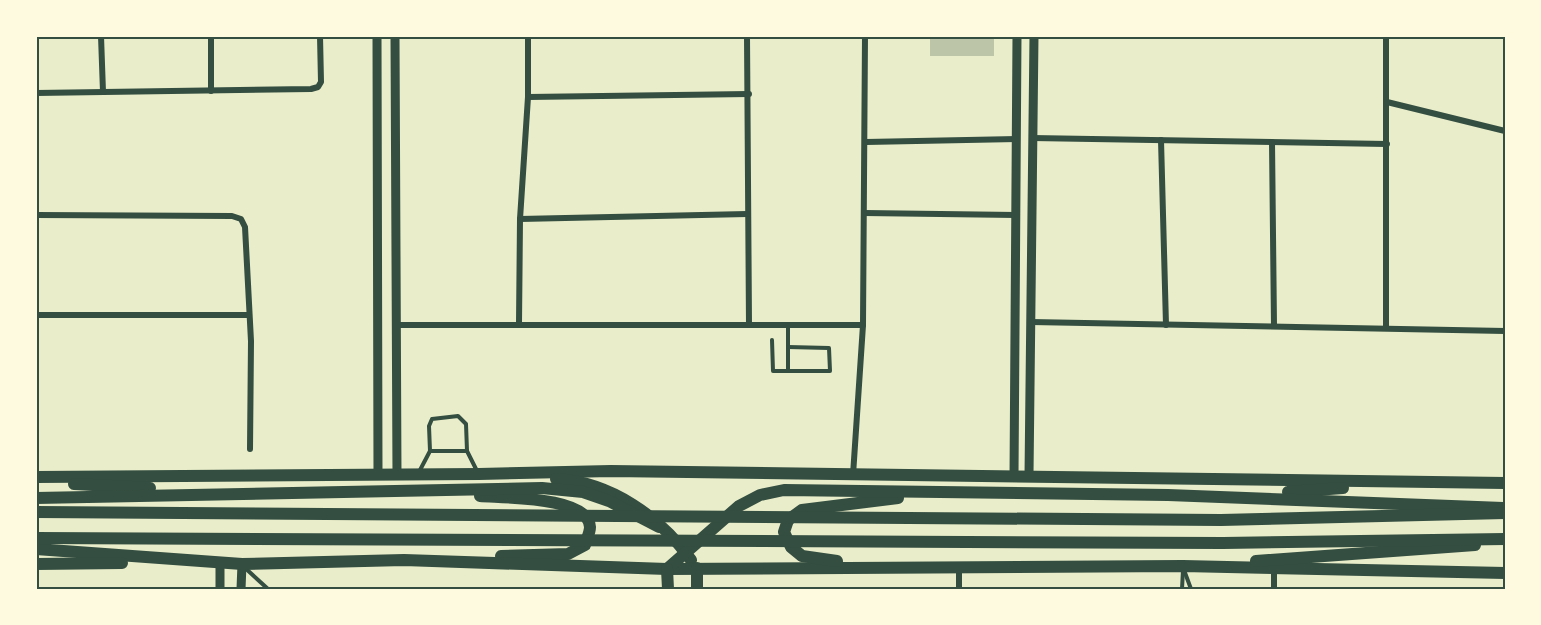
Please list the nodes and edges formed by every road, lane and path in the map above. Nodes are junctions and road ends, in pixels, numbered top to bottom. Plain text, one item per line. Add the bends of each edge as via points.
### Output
1 (101, 36) edge
2 (211, 36) edge
3 (320, 36) edge
4 (377, 36) edge
5 (395, 36) edge
6 (528, 36) edge
7 (747, 36) edge
8 (865, 36) edge
9 (1017, 36) edge
10 (1034, 36) edge
11 (1386, 36) edge
12 (211, 91) junction
13 (103, 92) junction
14 (36, 93) edge
15 (749, 94) junction
16 (528, 97) junction
17 (1387, 102) junction
18 (1505, 131) edge
19 (1032, 138) junction
20 (1017, 139) junction
21 (1161, 140) junction
22 (866, 142) junction
23 (1272, 142) junction
24 (1387, 144) junction
25 (394, 150) junction
26 (377, 151) junction
27 (864, 213) junction
28 (36, 214) edge
29 (747, 214) junction
30 (1016, 215) junction
31 (520, 219) junction
32 (36, 315) edge
33 (249, 315) junction
34 (1031, 322) junction
35 (394, 324) junction
36 (519, 324) junction
37 (749, 325) junction
38 (788, 325) junction
39 (863, 325) junction
40 (1166, 325) junction
41 (1274, 327) junction
42 (1386, 328) junction
43 (1505, 330) edge
44 (772, 340) dead end
45 (788, 347) junction
46 (788, 372) junction
47 (250, 449) dead end
48 (429, 451) junction
49 (467, 451) junction
50 (418, 474) junction
51 (479, 474) junction
52 (378, 475) junction
53 (397, 475) junction
54 (1029, 475) junction
55 (853, 476) junction
56 (36, 477) edge
57 (1014, 477) junction
58 (36, 482) edge
59 (1425, 482) junction
60 (1505, 483) edge
61 (412, 491) junction
62 (944, 492) junction
63 (241, 493) junction
64 (1168, 495) junction
65 (36, 498) edge
66 (1505, 510) edge
67 (36, 512) edge
68 (659, 527) junction
69 (36, 538) edge
70 (1505, 541) edge
71 (36, 549) edge
72 (687, 554) junction
73 (404, 560) junction
74 (192, 561) junction
75 (220, 563) junction
76 (36, 564) edge
77 (242, 564) junction
78 (1183, 566) junction
79 (697, 568) junction
80 (944, 568) junction
81 (959, 568) junction
82 (1274, 568) junction
83 (667, 569) junction
84 (1505, 573) edge
85 (220, 589) edge
86 (242, 589) edge
87 (268, 589) edge
88 (668, 589) edge
89 (697, 589) edge
90 (959, 589) edge
91 (1182, 589) edge
92 (1191, 589) edge
93 (1274, 589) edge

1 - 13 street
2 - 12 street
3 - 12 street via 318,87
4 - 26 street
5 - 25 street
6 - 16 street
7 - 15 street
8 - 22 street
9 - 20 street
10 - 19 street
11 - 17 street
12 - 13 street
13 - 14 street
15 - 16 street
15 - 29 street
16 - 31 street
17 - 18 street
17 - 24 street
19 - 21 street
19 - 34 street
20 - 22 street
20 - 30 street
21 - 23 street
21 - 40 street
22 - 27 street
23 - 24 street
23 - 41 street
24 - 42 street
25 - 26 street
25 - 35 street
26 - 52 street
27 - 30 street
27 - 39 street
28 - 33 street via 241,219 245,227
29 - 31 street
29 - 37 street
30 - 57 street
31 - 36 street
32 - 33 street
33 - 47 street
34 - 40 street
34 - 54 street
35 - 36 street
35 - 53 street
36 - 37 street
37 - 38 street
38 - 39 street
38 - 45 lane
39 - 55 street
40 - 41 street
41 - 42 street
42 - 43 street
44 - 46 lane via 773,371
45 - 46 lane
45 - 46 lane via 830,348 831,370
48 - 49 lane
48 - 49 lane via 432,419 458,416 466,424
48 - 50 lane
49 - 51 lane
50 - 51 main road
50 - 53 main road
51 - 55 main road via 611,471
51 - 68 main road via 570,480 599,487 629,500
52 - 53 main road
52 - 56 main road
54 - 57 main road
54 - 59 main road
55 - 57 main road
58 - 63 main road
59 - 60 main road
59 - 64 main road via 1287,493
61 - 63 main road
61 - 68 main road via 542,488 583,492
61 - 73 main road via 554,502 575,508 590,527 585,545 568,554
62 - 64 main road
62 - 72 main road via 784,490 760,495 739,506
62 - 80 main road via 802,510 788,520 784,532 792,547 812,559
63 - 65 main road
64 - 66 main road
66 - 67 main road via 1221,520
68 - 72 main road
69 - 70 main road
70 - 78 main road
71 - 74 main road
72 - 79 main road
72 - 83 main road
73 - 77 main road
73 - 83 main road
74 - 75 main road
74 - 76 main road
75 - 77 main road
75 - 85 street
77 - 86 street
77 - 87 lane
78 - 81 main road
78 - 82 main road
78 - 91 lane
78 - 92 lane
79 - 80 main road
79 - 83 main road
79 - 89 main road
80 - 81 main road
81 - 90 street
82 - 84 main road
82 - 93 street
83 - 88 main road

